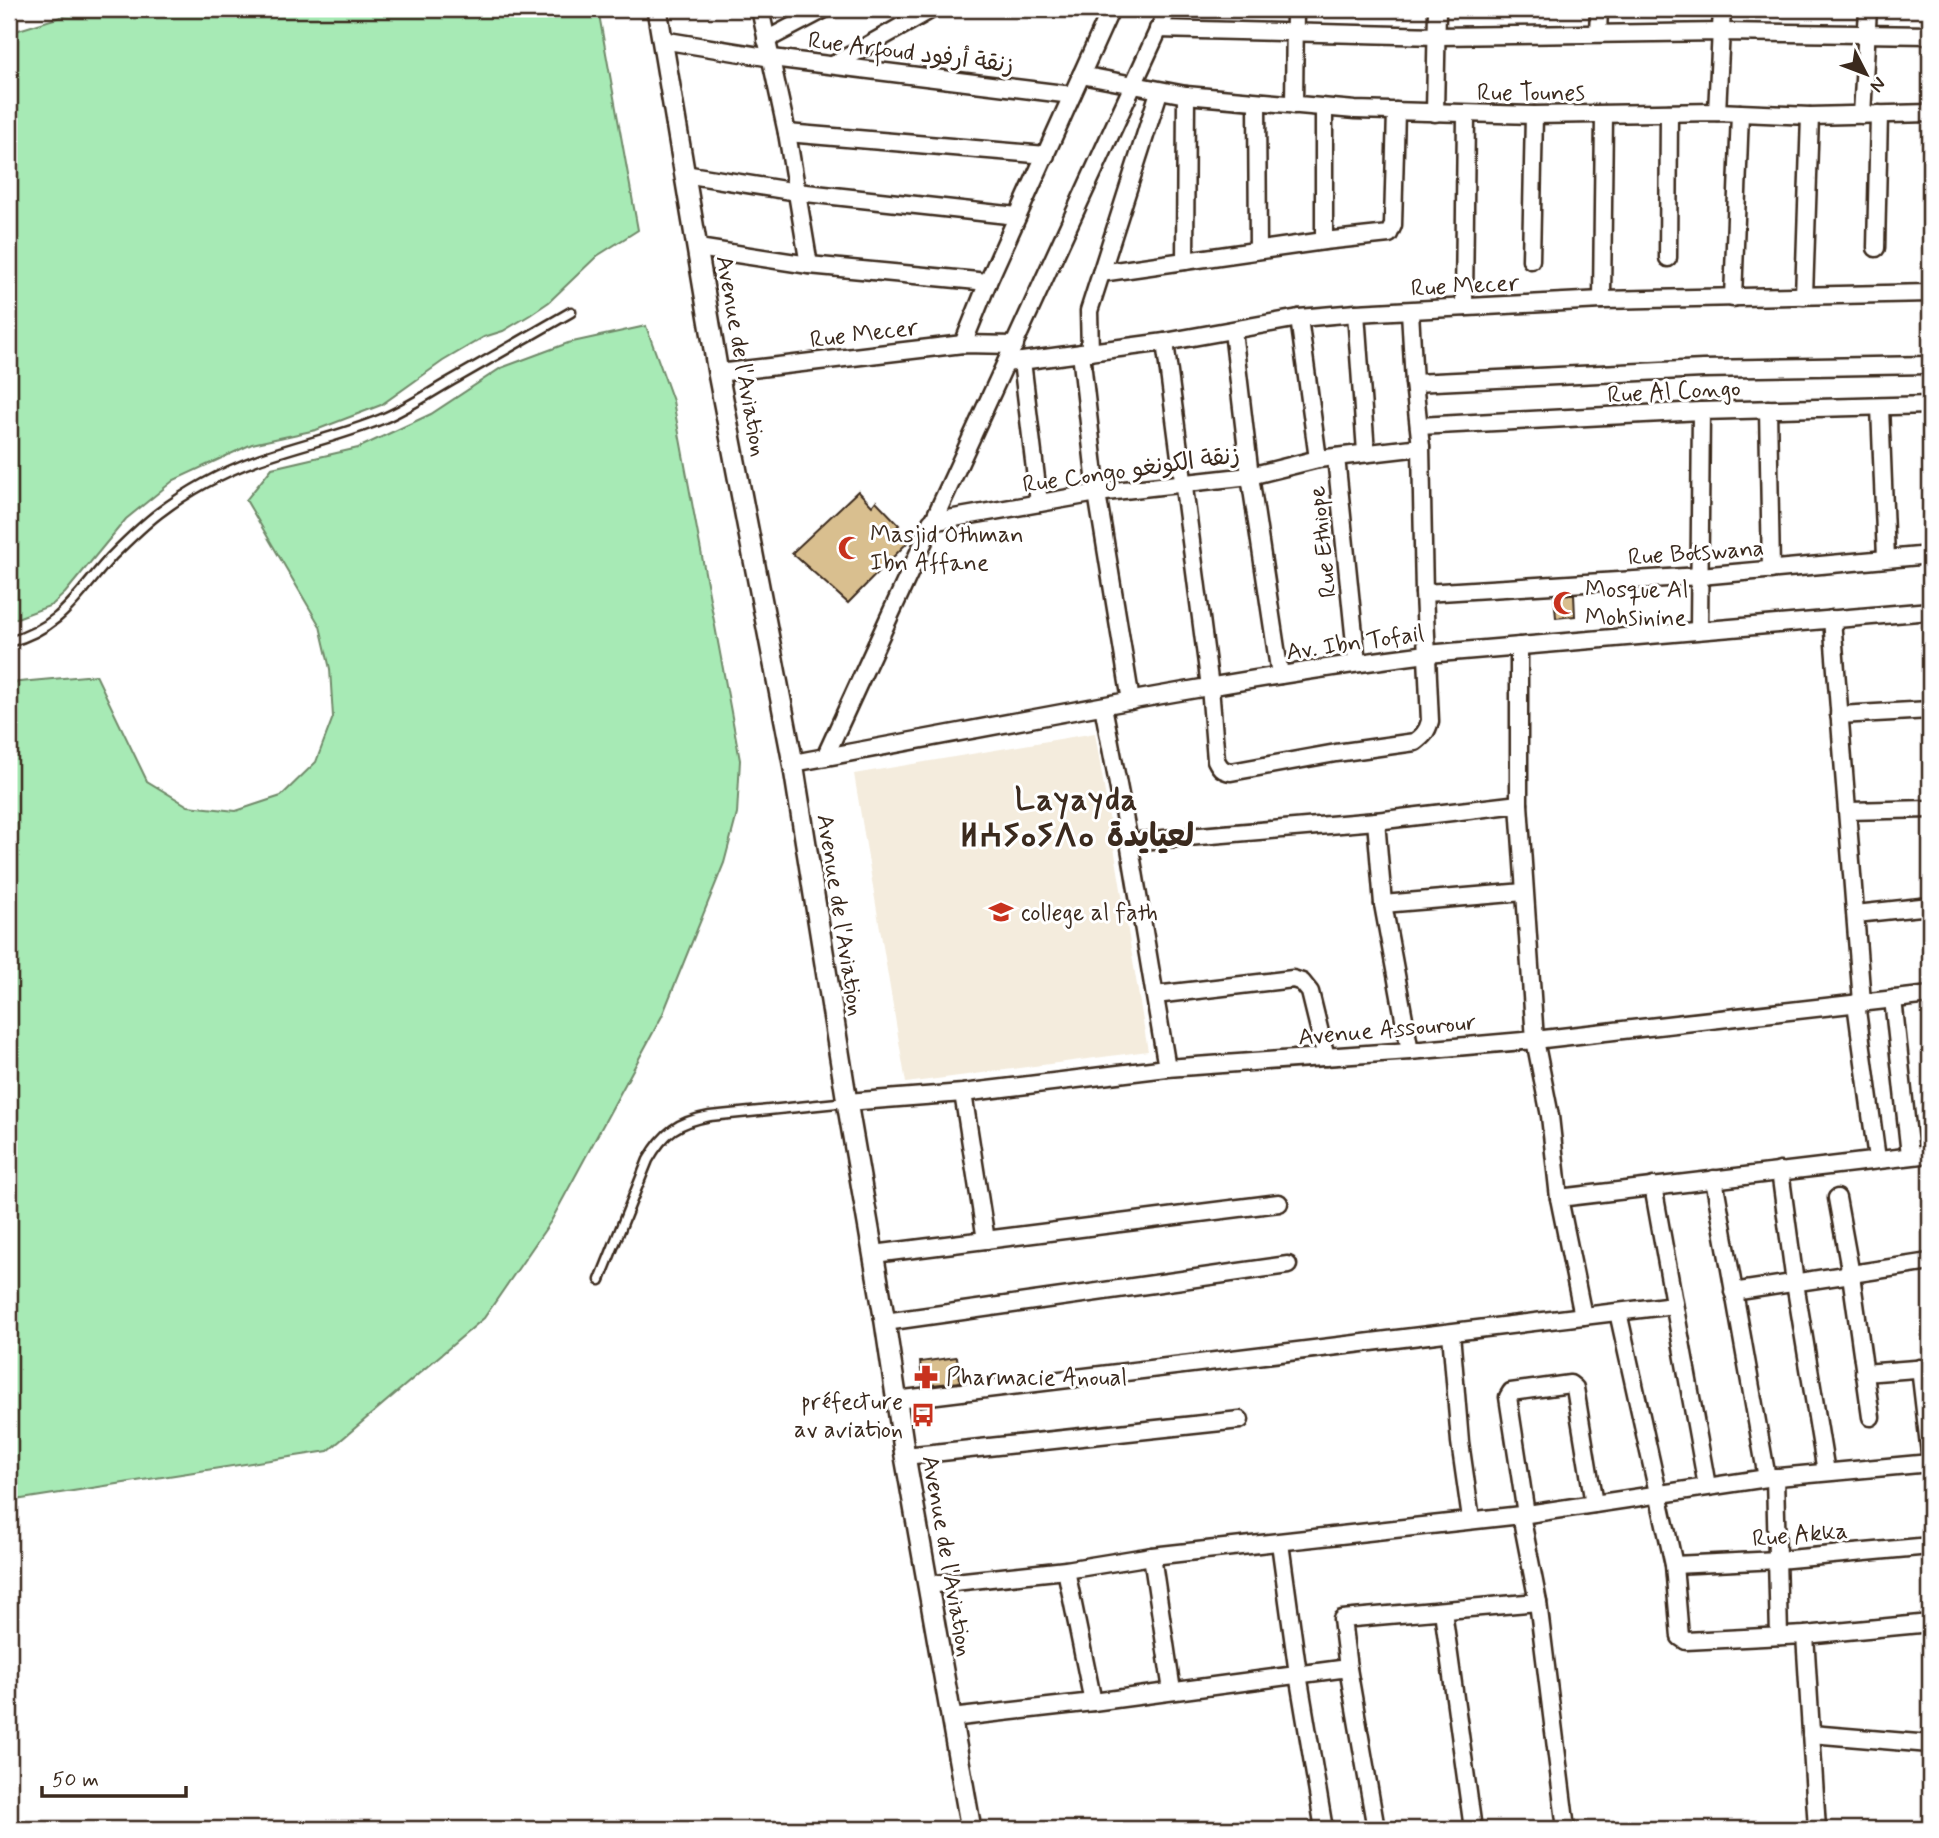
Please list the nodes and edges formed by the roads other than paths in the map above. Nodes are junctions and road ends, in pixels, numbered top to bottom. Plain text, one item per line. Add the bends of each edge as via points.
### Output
1 (657, 9) edge
2 (760, 9) edge
3 (825, 9) edge
4 (932, 9) edge
5 (1111, 9) edge
6 (1168, 9) edge
7 (1295, 9) edge
8 (1437, 9) edge
9 (1599, 9) edge
10 (1722, 9) edge
11 (1868, 9) edge
12 (1158, 29) junction
13 (1722, 32) junction
14 (1296, 33) junction
15 (1598, 33) junction
16 (1867, 34) junction
17 (1930, 35) edge
18 (1437, 36) junction
19 (662, 40) junction
20 (766, 40) junction
21 (772, 58) junction
22 (832, 65) junction
23 (1081, 75) junction
24 (1134, 85) junction
25 (1159, 92) junction
26 (1073, 95) junction
27 (1186, 95) junction
28 (1257, 102) junction
29 (1294, 105) junction
30 (1324, 108) junction
31 (1396, 111) junction
32 (1717, 112) junction
33 (1435, 113) junction
34 (1740, 113) junction
35 (1930, 113) edge
36 (1466, 114) junction
37 (1604, 114) junction
38 (1669, 114) junction
39 (1879, 114) junction
40 (1534, 115) junction
41 (1862, 115) junction
42 (1810, 116) junction
43 (787, 133) junction
44 (1046, 155) junction
45 (684, 174) junction
46 (797, 192) junction
47 (1017, 216) junction
48 (1324, 241) junction
49 (698, 248) junction
50 (1876, 248) dead end
51 (1258, 250) junction
52 (1668, 258) dead end
53 (1531, 260) dead end
54 (1185, 261) junction
55 (808, 265) junction
56 (1101, 273) junction
57 (988, 282) junction
58 (1930, 293) edge
59 (1804, 296) junction
60 (1733, 298) junction
61 (1602, 300) junction
62 (1464, 307) junction
63 (1410, 311) junction
64 (570, 312) dead end
65 (1356, 313) junction
66 (1299, 318) junction
67 (1233, 331) junction
68 (1165, 342) junction
69 (963, 344) junction
70 (1014, 345) junction
71 (1086, 353) junction
72 (1014, 362) junction
73 (1930, 365) edge
74 (718, 373) junction
75 (1413, 383) junction
76 (1930, 405) edge
77 (1880, 408) junction
78 (1768, 409) junction
79 (1702, 411) junction
80 (1419, 426) junction
81 (1421, 447) junction
82 (1366, 452) junction
83 (1336, 457) junction
84 (1318, 459) junction
85 (1250, 476) junction
86 (1185, 484) junction
87 (1097, 493) junction
88 (1040, 503) junction
89 (931, 522) junction
90 (1930, 555) edge
91 (1885, 558) junction
92 (1771, 570) junction
93 (1700, 576) junction
94 (1424, 593) junction
95 (1930, 611) edge
96 (1832, 620) junction
97 (1699, 630) junction
98 (9, 642) edge
99 (1519, 646) junction
100 (1427, 654) junction
101 (1357, 663) junction
102 (1280, 675) junction
103 (1210, 687) junction
104 (1131, 701) junction
105 (1103, 706) junction
106 (1930, 710) edge
107 (1839, 715) junction
108 (825, 757) junction
109 (793, 764) junction
110 (1519, 804) junction
111 (1930, 809) edge
112 (1848, 811) junction
113 (1376, 821) junction
114 (1129, 842) junction
115 (1524, 892) junction
116 (1383, 904) junction
117 (1930, 906) edge
118 (1856, 914) junction
119 (1155, 995) junction
120 (1930, 995) edge
121 (1893, 999) junction
122 (1859, 1002) junction
123 (1535, 1040) junction
124 (1410, 1051) junction
125 (1326, 1057) junction
126 (1167, 1068) junction
127 (963, 1093) junction
128 (847, 1102) junction
129 (1930, 1154) edge
130 (1910, 1155) junction
131 (1877, 1159) junction
132 (1780, 1171) junction
133 (1714, 1179) junction
134 (1653, 1186) junction
135 (1559, 1198) junction
136 (1837, 1198) dead end
137 (1279, 1203) dead end
138 (986, 1240) junction
139 (874, 1254) junction
140 (1930, 1262) edge
141 (1288, 1265) dead end
142 (1851, 1275) junction
143 (600, 1280) dead end
144 (1795, 1283) junction
145 (1733, 1292) junction
146 (1674, 1305) junction
147 (1618, 1312) junction
148 (1583, 1316) junction
149 (885, 1322) junction
150 (1451, 1333) junction
151 (1925, 1368) edge
152 (1864, 1373) junction
153 (896, 1400) junction
154 (1871, 1417) dead end
155 (1240, 1420) dead end
156 (1930, 1454) edge
157 (905, 1456) junction
158 (1930, 1463) edge
159 (1826, 1472) junction
160 (1771, 1478) junction
161 (1707, 1486) junction
162 (1660, 1495) junction
163 (1594, 1504) junction
164 (1524, 1514) junction
165 (1471, 1519) junction
166 (1280, 1543) junction
167 (1930, 1546) edge
168 (1152, 1556) junction
169 (1778, 1560) junction
170 (1674, 1565) junction
171 (1066, 1570) junction
172 (928, 1585) junction
173 (1538, 1602) junction
174 (1443, 1611) junction
175 (1930, 1623) edge
176 (1805, 1635) junction
177 (1779, 1636) junction
178 (1348, 1668) junction
179 (1298, 1674) junction
180 (1172, 1691) junction
181 (1093, 1702) junction
182 (951, 1718) junction
183 (1811, 1734) junction
184 (1930, 1744) edge
185 (971, 1829) edge
186 (1324, 1829) edge
187 (1376, 1829) edge
188 (1473, 1829) edge
189 (1566, 1829) edge
190 (1816, 1829) edge

1 - 19 street, Avenue de l'Aviation
2 - 20 street
3 - 20 street
4 - 22 street
5 - 23 street
6 - 12 street
7 - 14 street
8 - 18 street
9 - 15 street
10 - 13 street
11 - 16 street
12 - 14 street
12 - 24 street
13 - 15 street
13 - 16 street
13 - 32 street
14 - 18 street
14 - 29 street
15 - 18 street
16 - 17 street
16 - 41 street
18 - 33 street
19 - 21 street, Rue Arfoud زنقة أرفود
19 - 45 street, Avenue de l'Aviation
20 - 21 street
21 - 22 street, Rue Arfoud زنقة أرفود
21 - 43 street
22 - 26 street, Rue Arfoud زنقة أرفود
23 - 24 street
23 - 26 street
24 - 25 street, Rue Tounes
24 - 70 street
25 - 27 street, Rue Tounes
25 - 56 street
26 - 44 street
27 - 28 street, Rue Tounes
27 - 54 street
28 - 29 street, Rue Tounes
28 - 51 street
29 - 30 street, Rue Tounes
30 - 31 street, Rue Tounes
30 - 48 street
31 - 33 street, Rue Tounes
31 - 48 street via 1392,232
32 - 34 street, Rue Tounes
32 - 38 street, Rue Tounes
33 - 36 street, Rue Tounes
34 - 42 street, Rue Tounes
34 - 60 street
35 - 39 street, Rue Tounes
36 - 40 street, Rue Tounes
36 - 62 street
37 - 38 street, Rue Tounes
37 - 40 street, Rue Tounes
37 - 61 street
38 - 52 street
39 - 41 street, Rue Tounes
39 - 50 street
40 - 53 street
41 - 42 street, Rue Tounes
42 - 59 street
43 - 44 street
43 - 46 street
44 - 47 street
45 - 46 street
45 - 49 street, Avenue de l'Aviation
46 - 47 street
46 - 55 street
47 - 57 street
48 - 51 street
49 - 55 street
49 - 74 street, Avenue de l'Aviation
51 - 54 street
54 - 56 street
55 - 57 street
56 - 71 street via 1089,311
57 - 69 street
58 - 59 street, Rue Mecer
59 - 60 street, Rue Mecer
60 - 61 street, Rue Mecer
61 - 62 street, Rue Mecer
62 - 63 street, Rue Mecer
63 - 65 street, Rue Mecer
63 - 75 street
64 - 98 lane via 386,417 258,459 208,481 134,534 60,617
65 - 66 street, Rue Mecer
65 - 82 street
66 - 67 street, Rue Mecer
66 - 84 street
67 - 68 street, Rue Mecer
67 - 85 street
68 - 71 street, Rue Mecer
68 - 86 street
69 - 70 street, Rue Mecer
69 - 74 street, Rue Mecer
70 - 72 street
71 - 72 street, Rue Mecer
71 - 87 street
72 - 88 street
72 - 89 street
73 - 75 street
74 - 109 street, Avenue de l'Aviation
75 - 80 street
76 - 77 street, Rue Al Congo
77 - 78 street, Rue Al Congo
77 - 91 street
78 - 79 street, Rue Al Congo
78 - 92 street
79 - 80 street, Rue Al Congo
79 - 93 street
80 - 81 street
81 - 82 street, Rue Congo زنقة الكونغو
81 - 94 street
82 - 83 street, Rue Congo زنقة الكونغو
83 - 84 street, Rue Congo زنقة الكونغو
83 - 101 street, Rue Ethiope
84 - 85 street, Rue Congo زنقة الكونغو
85 - 86 street, Rue Congo زنقة الكونغو
85 - 102 street
86 - 87 street, Rue Congo زنقة الكونغو
86 - 103 street
87 - 88 street, Rue Congo زنقة الكونغو
87 - 104 street
88 - 89 street, Rue Congo زنقة الكونغو
89 - 108 street
90 - 91 street, Rue Botswana
91 - 92 street, Rue Botswana
92 - 93 street, Rue Botswana
93 - 94 street, Rue Botswana
93 - 97 street
94 - 100 street
95 - 96 street, Av. Ibn Tofail
96 - 97 street, Av. Ibn Tofail
96 - 107 street
97 - 99 street, Av. Ibn Tofail
99 - 100 street, Av. Ibn Tofail
99 - 110 street
100 - 101 street, Av. Ibn Tofail
100 - 103 street via 1430,722 1415,742 1231,772 1216,760
101 - 102 street, Av. Ibn Tofail
102 - 103 street, Av. Ibn Tofail
103 - 104 street, Av. Ibn Tofail
104 - 105 street, Av. Ibn Tofail
105 - 108 street, Av. Ibn Tofail
105 - 114 street
106 - 107 street
107 - 112 street
108 - 109 street, Av. Ibn Tofail
109 - 128 street, Avenue de l'Aviation
110 - 113 street
110 - 115 street
111 - 112 street
112 - 118 street
113 - 114 street
113 - 116 street
114 - 119 street
115 - 116 street
115 - 123 street
116 - 124 street
117 - 118 street
118 - 122 street
119 - 125 street via 1293,979 1302,982 1310,992
119 - 126 street
120 - 121 street, Avenue Assourour
121 - 122 street, Avenue Assourour
121 - 130 street
122 - 123 street, Avenue Assourour
122 - 131 street
123 - 124 street, Avenue Assourour
123 - 135 street
124 - 125 street, Avenue Assourour
125 - 126 street, Avenue Assourour
126 - 127 street, Avenue Assourour
127 - 128 street, Avenue Assourour
127 - 138 street
128 - 139 street, Avenue de l'Aviation
128 - 143 lane via 710,1116 673,1129 648,1160
129 - 130 street
130 - 131 street
131 - 132 street
132 - 133 street
132 - 144 street
133 - 134 street
133 - 145 street
134 - 135 street
134 - 146 street
135 - 148 street
136 - 142 street
137 - 138 street
138 - 139 street
139 - 149 street, Avenue de l'Aviation
140 - 142 street
141 - 149 street
142 - 144 street
142 - 152 street
144 - 145 street
144 - 159 street
145 - 160 street
146 - 147 street
146 - 161 street
147 - 148 street
147 - 162 street
148 - 150 street
149 - 153 street, Avenue de l'Aviation
150 - 153 street
150 - 165 street
151 - 152 street
151 - 156 street
152 - 154 street
153 - 157 street, Avenue de l'Aviation
155 - 157 street
157 - 172 street, Avenue de l'Aviation
158 - 159 street
159 - 160 street
160 - 161 street
160 - 169 street
161 - 162 street
162 - 163 street
162 - 170 street
163 - 164 street
163 - 164 street via 1575,1388 1511,1392 1508,1399
164 - 165 street
164 - 173 street
165 - 166 street
166 - 168 street
166 - 179 street
167 - 169 street, Rue Akka
168 - 171 street
168 - 180 street
169 - 170 street, Rue Akka
169 - 177 street
170 - 177 street via 1683,1640
171 - 172 street
171 - 181 street
172 - 182 street, Avenue de l'Aviation
173 - 174 street
173 - 189 street
174 - 178 street via 1342,1619
174 - 188 street
175 - 176 street
176 - 177 street
176 - 183 street
178 - 179 street
178 - 187 street
179 - 180 street
179 - 186 street
180 - 181 street
181 - 182 street
182 - 185 street, Avenue de l'Aviation
183 - 184 street
183 - 190 street

